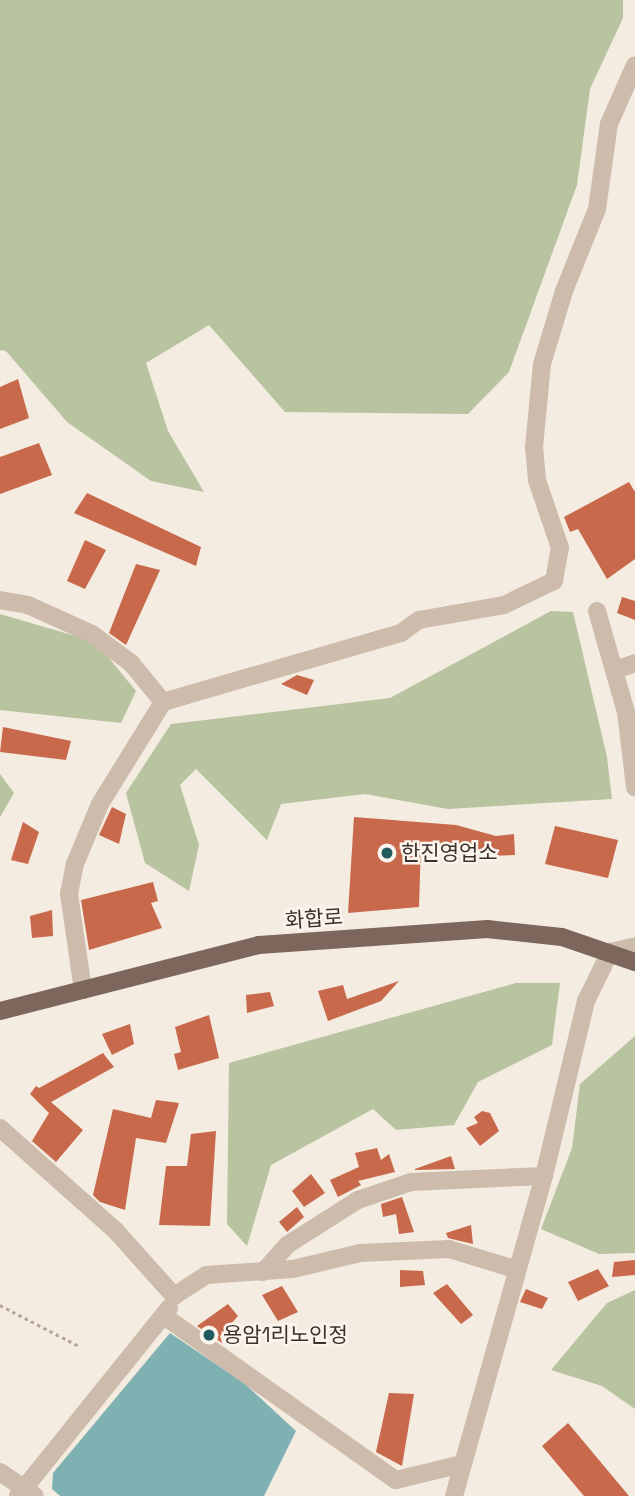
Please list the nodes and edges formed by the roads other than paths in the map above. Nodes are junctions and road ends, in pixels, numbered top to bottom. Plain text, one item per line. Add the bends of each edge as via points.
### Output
1 (635, 65) edge
2 (0, 600) edge
3 (597, 611) dead end
4 (635, 663) edge
5 (615, 670) junction
6 (163, 702) junction
7 (635, 787) edge
8 (635, 946) edge
9 (610, 952) junction
10 (635, 962) edge
11 (83, 990) junction
12 (0, 1011) edge
13 (0, 1128) edge
14 (544, 1176) junction
15 (515, 1269) junction
16 (263, 1272) junction
17 (174, 1296) junction
18 (164, 1316) junction
19 (0, 1472) edge
20 (458, 1480) edge
21 (26, 1494) edge

1 - 6 street via 609,124 597,209 564,290 542,364 534,447 537,480 560,548 554,580 504,605 419,620 401,633
2 - 6 street via 28,605 92,634 131,663
3 - 5 street
4 - 5 street
5 - 7 street via 626,712
6 - 11 street via 100,804 75,864 69,894
8 - 9 street
9 - 10 main road, 화합로
9 - 11 main road, 화합로 via 562,937 488,929 259,945
9 - 14 street via 586,1000
11 - 12 main road, 화합로
13 - 17 street via 115,1230
14 - 15 street
14 - 16 street via 411,1182 390,1189 358,1200 287,1245
15 - 16 street via 449,1249 360,1253
15 - 20 street
16 - 17 street via 206,1275
17 - 18 street
18 - 20 street via 396,1480
18 - 21 street
19 - 21 street

